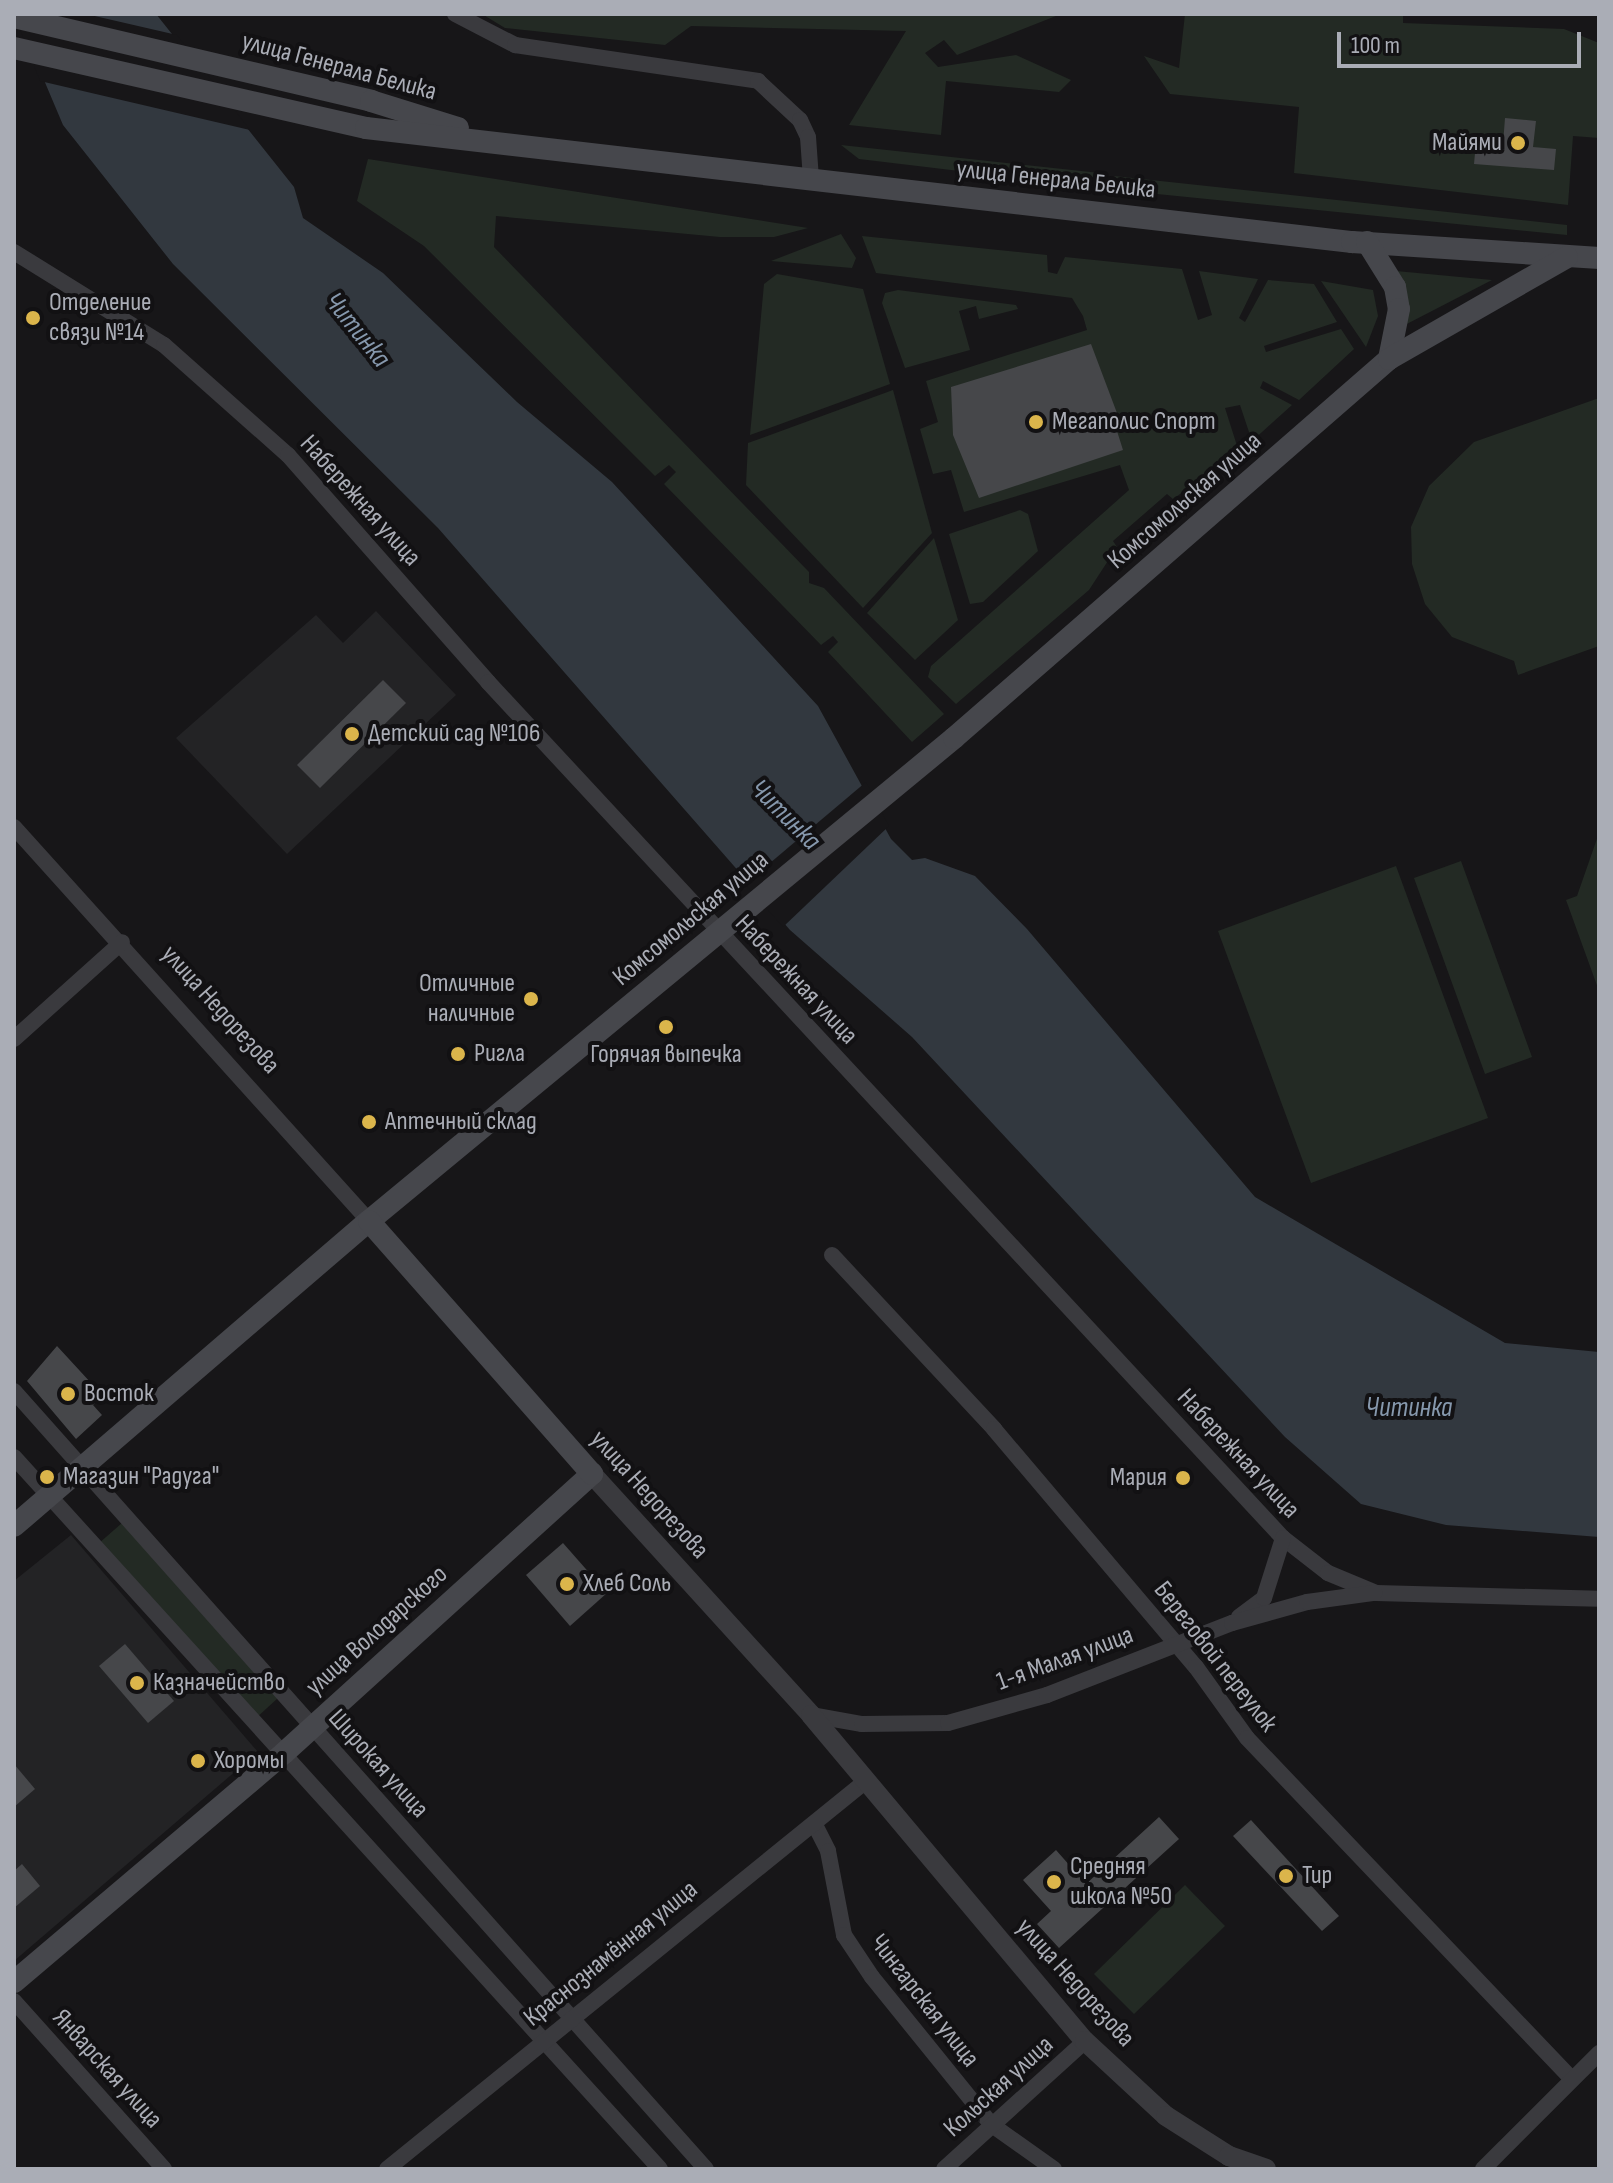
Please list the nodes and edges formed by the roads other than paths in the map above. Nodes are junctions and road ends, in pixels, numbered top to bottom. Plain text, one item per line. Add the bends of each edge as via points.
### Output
1 (455, 14) edge
2 (14, 17) edge
3 (14, 48) edge
4 (509, 144) junction
5 (811, 179) junction
6 (1367, 242) junction
7 (14, 252) edge
8 (1567, 257) junction
9 (1599, 258) edge
10 (1389, 359) junction
11 (14, 827) edge
12 (719, 932) junction
13 (122, 942) junction
14 (14, 1039) edge
15 (369, 1221) junction
16 (832, 1255) dead end
17 (14, 1391) edge
18 (14, 1457) edge
19 (80, 1470) junction
20 (592, 1474) junction
21 (48, 1496) junction
22 (14, 1526) edge
23 (1283, 1538) junction
24 (1376, 1593) junction
25 (1599, 1599) edge
26 (1232, 1623) junction
27 (1175, 1645) junction
28 (811, 1715) junction
29 (312, 1727) junction
30 (284, 1753) junction
31 (867, 1780) junction
32 (815, 1825) junction
33 (14, 1982) edge
34 (14, 2001) edge
35 (572, 2014) junction
36 (542, 2039) junction
37 (1085, 2041) junction
38 (1599, 2053) edge
39 (1572, 2079) junction
40 (992, 2125) junction
41 (164, 2169) edge
42 (387, 2169) edge
43 (660, 2169) edge
44 (706, 2169) edge
45 (944, 2169) edge
46 (1054, 2169) edge
47 (1266, 2169) edge
48 (1483, 2169) edge

1 - 5 street via 515,45 758,81 800,120 808,137
2 - 4 main road, улица Генерала Белика via 371,101
3 - 4 main road, улица Генерала Белика via 366,128
4 - 5 main road, улица Генерала Белика
5 - 6 main road, улица Генерала Белика
6 - 8 main road, улица Генерала Белика
6 - 10 main road via 1395,287 1399,309
7 - 12 street, Набережная улица via 164,345 288,455
8 - 9 main road, улица Генерала Белика
8 - 10 main road, Комсомольская улица
10 - 12 main road, Комсомольская улица
11 - 13 street, улица Недорезова
12 - 15 main road, Комсомольская улица
12 - 23 street, Набережная улица
13 - 14 street
13 - 15 street, улица Недорезова
15 - 19 main road, Комсомольская улица
15 - 20 main road, улица Недорезова
16 - 27 street, Береговой переулок via 987,1421
17 - 19 street, Широкая улица
18 - 21 street
19 - 21 main road, Комсомольская улица
19 - 29 street, Широкая улица
20 - 28 street, улица Недорезова
20 - 29 main road, улица Володарского
21 - 22 main road, Комсомольская улица
21 - 30 street
23 - 24 street, Набережная улица via 1328,1573
23 - 26 street via 1264,1598
24 - 25 street, Набережная улица
24 - 26 street, 1-я Малая улица via 1307,1602
26 - 27 street, 1-я Малая улица
27 - 28 street, 1-я Малая улица via 1047,1695 948,1723 862,1724
27 - 39 street, Береговой переулок via 1247,1738
28 - 31 street, улица Недорезова
29 - 30 main road, улица Володарского
29 - 35 street, Широкая улица
30 - 33 main road, улица Володарского
30 - 36 street
31 - 32 street, Краснознамённая улица
31 - 37 street, улица Недорезова
32 - 35 street, Краснознамённая улица
32 - 40 street, Чингарская улица via 828,1851 844,1935
34 - 41 street, Январская улица
35 - 36 street, Краснознамённая улица
35 - 44 street, Широкая улица
36 - 42 street, Краснознамённая улица
36 - 43 street
37 - 40 street, Кольская улица
37 - 47 street, улица Недорезова via 1166,2116 1229,2156
38 - 39 street
39 - 48 street
40 - 45 street, Кольская улица
40 - 46 street, Чингарская улица

